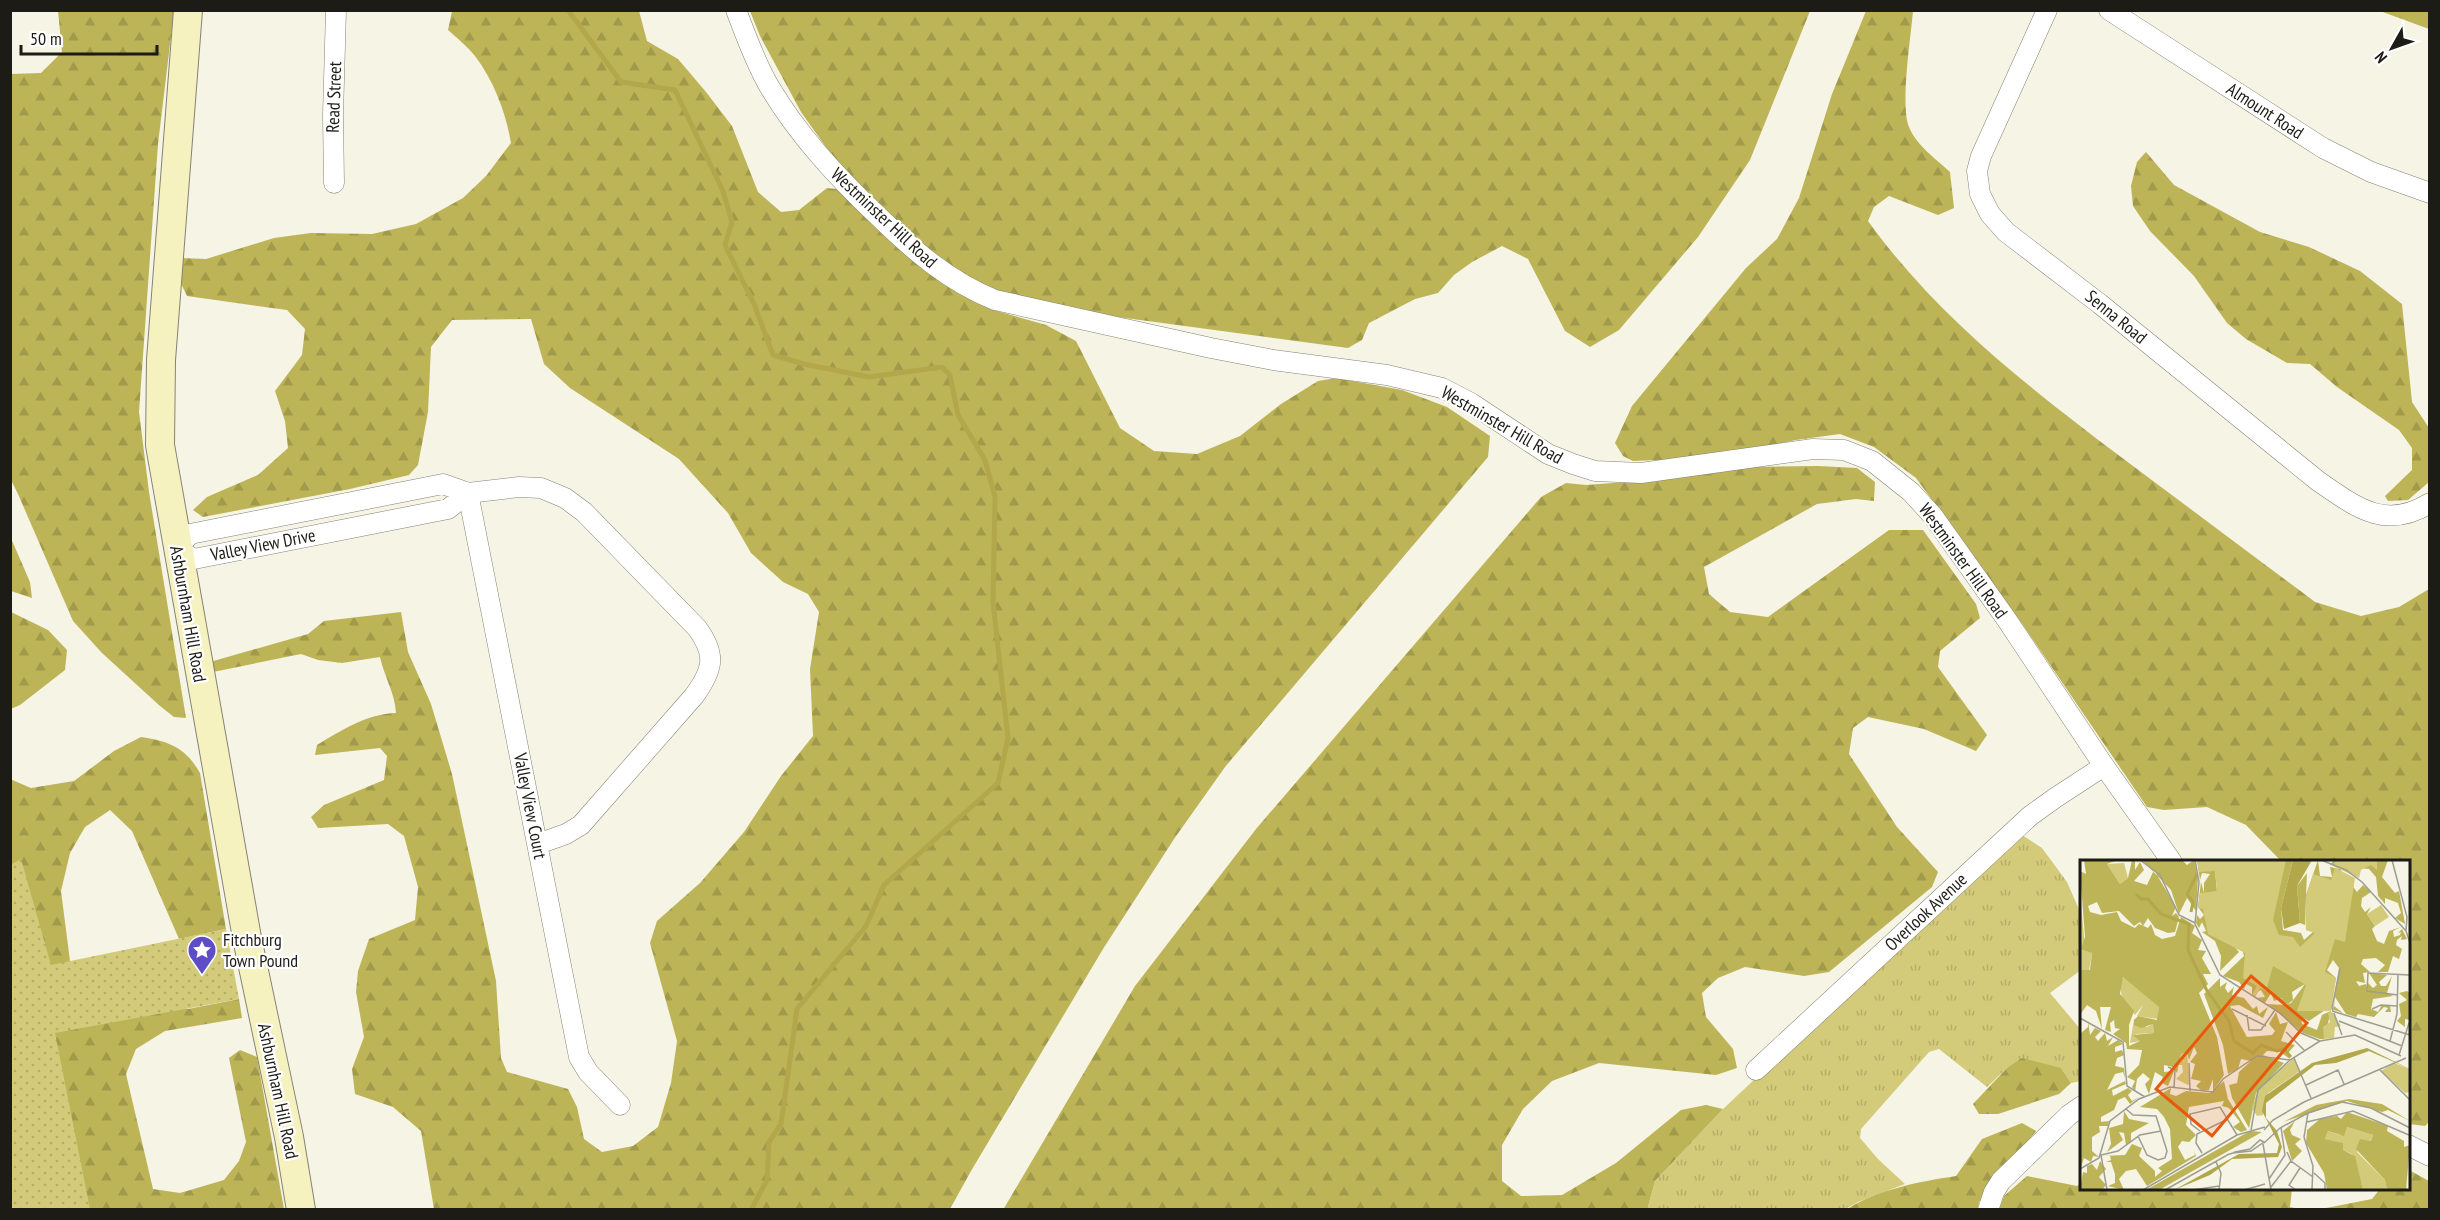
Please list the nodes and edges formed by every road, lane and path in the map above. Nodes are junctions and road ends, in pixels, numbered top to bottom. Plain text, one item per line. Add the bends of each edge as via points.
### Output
1 (188, 10) edge
2 (336, 10) edge
3 (736, 10) edge
4 (2047, 10) edge
5 (2109, 10) edge
6 (334, 183) dead end
7 (2430, 193) edge
8 (468, 493) junction
9 (2430, 503) edge
10 (177, 549) junction
11 (2104, 766) junction
12 (538, 843) junction
13 (2171, 860) edge
14 (1756, 1070) dead end
15 (620, 1106) dead end
16 (2080, 1108) edge
17 (2410, 1146) edge
18 (2430, 1156) edge
19 (301, 1209) edge
20 (1988, 1209) edge

1 - 10 street, Ashburnham Hill Road via 159,411 163,466
2 - 6 street, Read Street
3 - 11 street, Westminster Hill Road via 769,86 812,147 839,178 930,264 971,291 995,300 1211,348 1387,375 1442,388 1548,454 1595,471 1641,473 1813,448 1844,450 1872,461 1911,492 1933,516
4 - 9 street, Senna Road via 1981,156 1978,182 1990,214 2018,241 2344,499 2385,517 2409,514
5 - 7 street, Almount Road via 2323,148 2371,172
8 - 10 street, Valley View Drive via 443,484 190,534
8 - 12 street, Valley View Court
8 - 12 street, Valley View Drive via 531,487 565,498 595,522 697,628 709,649 711,664 700,687 595,810 571,832
10 - 19 street, Ashburnham Hill Road via 247,938
11 - 13 street, Westminster Hill Road
11 - 14 street, Overlook Avenue via 2030,816
12 - 15 street, Valley View Court via 579,1057
16 - 20 street via 2001,1181
17 - 18 street

